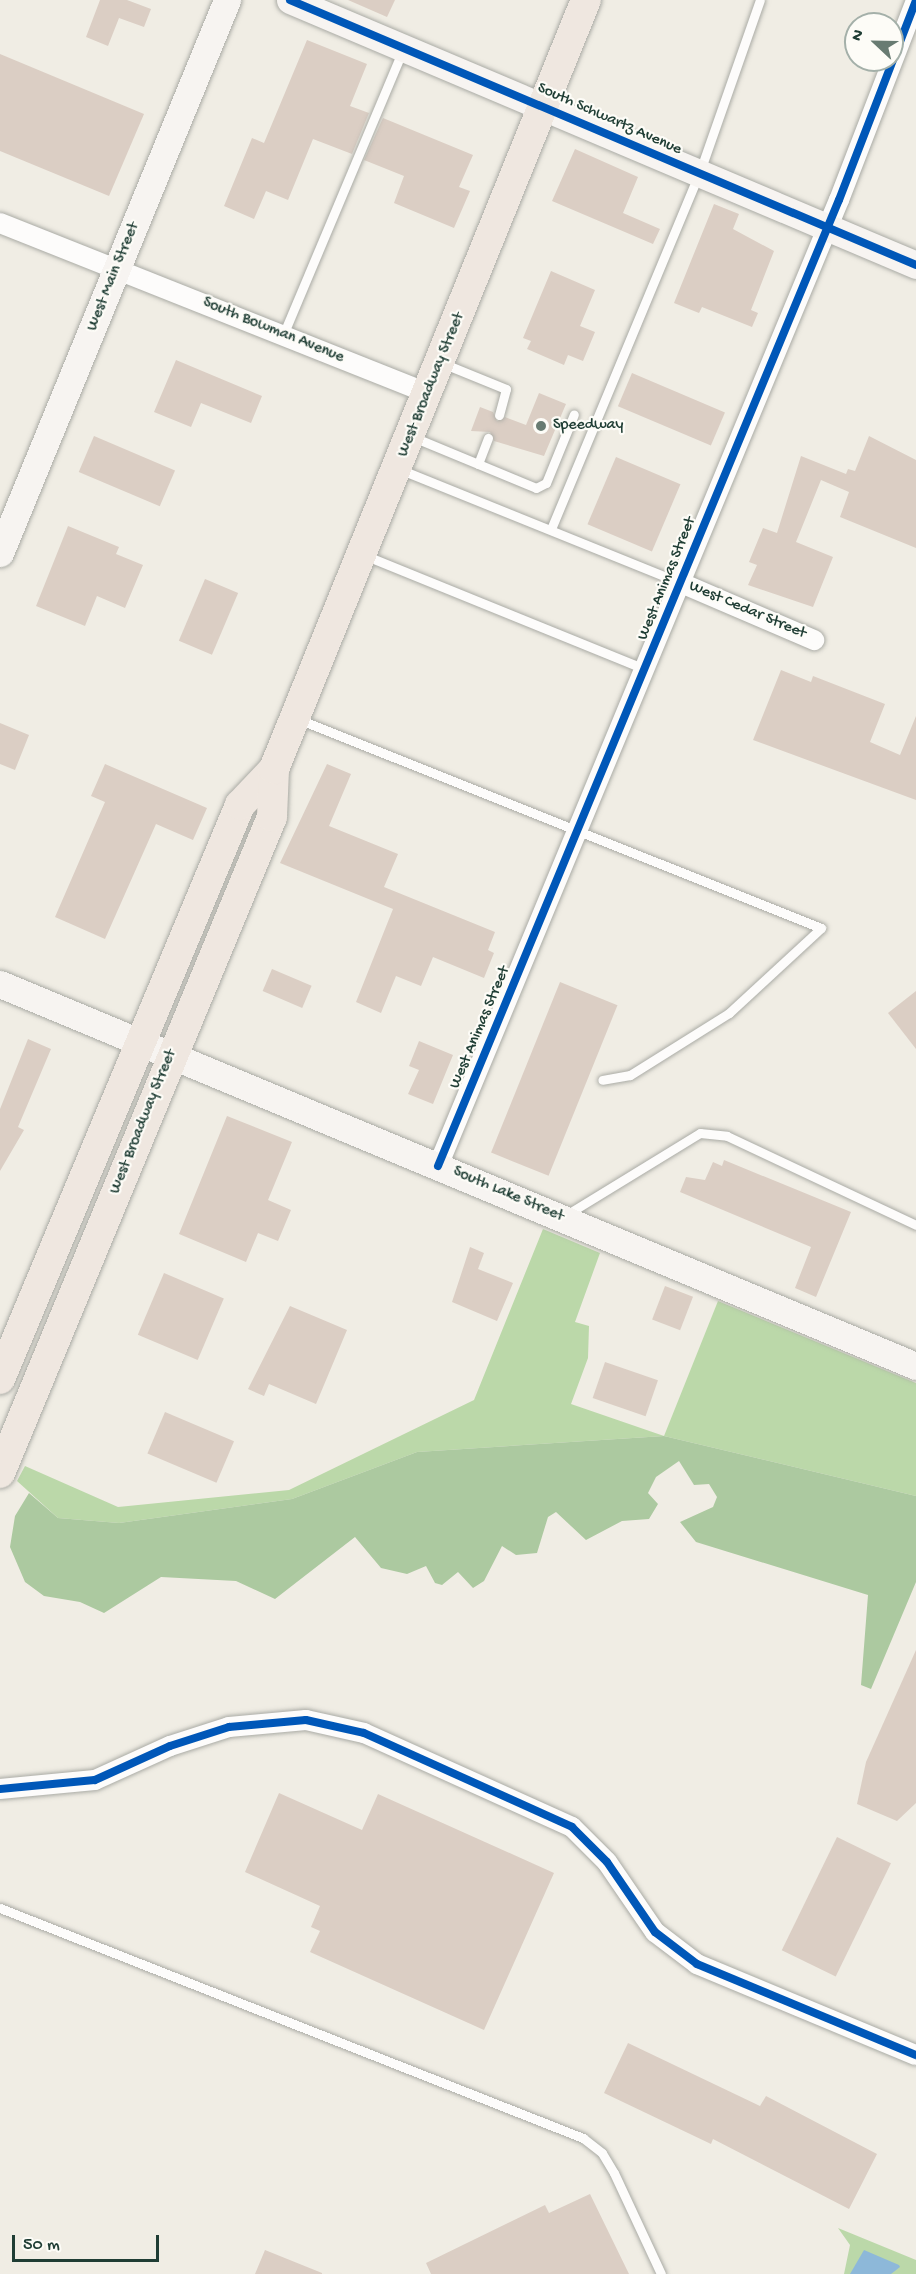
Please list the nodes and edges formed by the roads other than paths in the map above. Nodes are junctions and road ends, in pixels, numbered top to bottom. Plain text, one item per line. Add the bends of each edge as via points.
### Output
1 (227, 0) edge
2 (290, 0) edge
3 (586, 0) edge
4 (760, 0) edge
5 (916, 0) edge
6 (404, 47) junction
7 (546, 107) junction
8 (699, 174) junction
9 (0, 223) edge
10 (828, 228) junction
11 (916, 265) edge
12 (117, 268) junction
13 (283, 335) junction
14 (441, 363) junction
15 (429, 394) junction
16 (499, 414) dead end
17 (574, 414) dead end
18 (411, 437) junction
19 (489, 438) dead end
20 (478, 464) junction
21 (398, 468) junction
22 (551, 529) junction
23 (0, 553) edge
24 (362, 555) junction
25 (681, 583) junction
26 (813, 640) dead end
27 (645, 669) junction
28 (295, 718) junction
29 (274, 769) junction
30 (579, 830) junction
31 (0, 984) edge
32 (142, 1044) junction
33 (172, 1055) junction
34 (602, 1080) dead end
35 (438, 1166) junction
36 (561, 1218) junction
37 (916, 1225) edge
38 (916, 1366) edge
39 (0, 1379) edge
40 (0, 1473) edge
41 (0, 1789) edge
42 (0, 1908) edge
43 (916, 2055) edge
44 (661, 2274) edge

1 - 12 main road, West Main Street
2 - 6 main road, South Schwartz Avenue
3 - 7 main road, West Broadway Street
4 - 8 lane
5 - 10 street, West Animas Street
6 - 7 main road, South Schwartz Avenue
6 - 13 lane
7 - 8 main road, South Schwartz Avenue
7 - 14 main road, West Broadway Street
8 - 10 main road, South Schwartz Avenue
8 - 22 lane
9 - 12 street, South Bowman Avenue
10 - 11 main road, South Schwartz Avenue
10 - 25 street, West Animas Street
12 - 13 street, South Bowman Avenue
12 - 23 main road, West Main Street
13 - 15 street, South Bowman Avenue
14 - 15 main road, West Broadway Street
14 - 16 lane via 506,389
15 - 18 main road, West Broadway Street
17 - 20 lane via 546,483 536,488
18 - 20 lane
18 - 21 main road, West Broadway Street
19 - 20 lane
21 - 22 lane
21 - 24 main road, West Broadway Street
22 - 25 lane
24 - 27 lane
24 - 28 main road, West Broadway Street
25 - 26 street, West Cedar Street
25 - 27 street, West Animas Street
27 - 30 street, West Animas Street
28 - 29 main road, West Broadway Street
28 - 30 lane
29 - 32 main road, West Broadway Street via 240,805
29 - 33 main road, West Broadway Street via 272,817
30 - 34 lane via 821,928 729,1013 630,1074
30 - 35 street, West Animas Street
31 - 32 main road, South Lake Street
32 - 33 main road, South Lake Street
32 - 39 main road, West Broadway Street
33 - 35 main road, South Lake Street
33 - 40 main road, West Broadway Street
35 - 36 main road, South Lake Street
36 - 37 lane via 700,1133 727,1136
36 - 38 main road, South Lake Street
41 - 43 street via 95,1780 170,1746 230,1727 306,1720 364,1733 572,1827 607,1862 655,1932 697,1964
42 - 44 lane via 583,2138 614,2173

